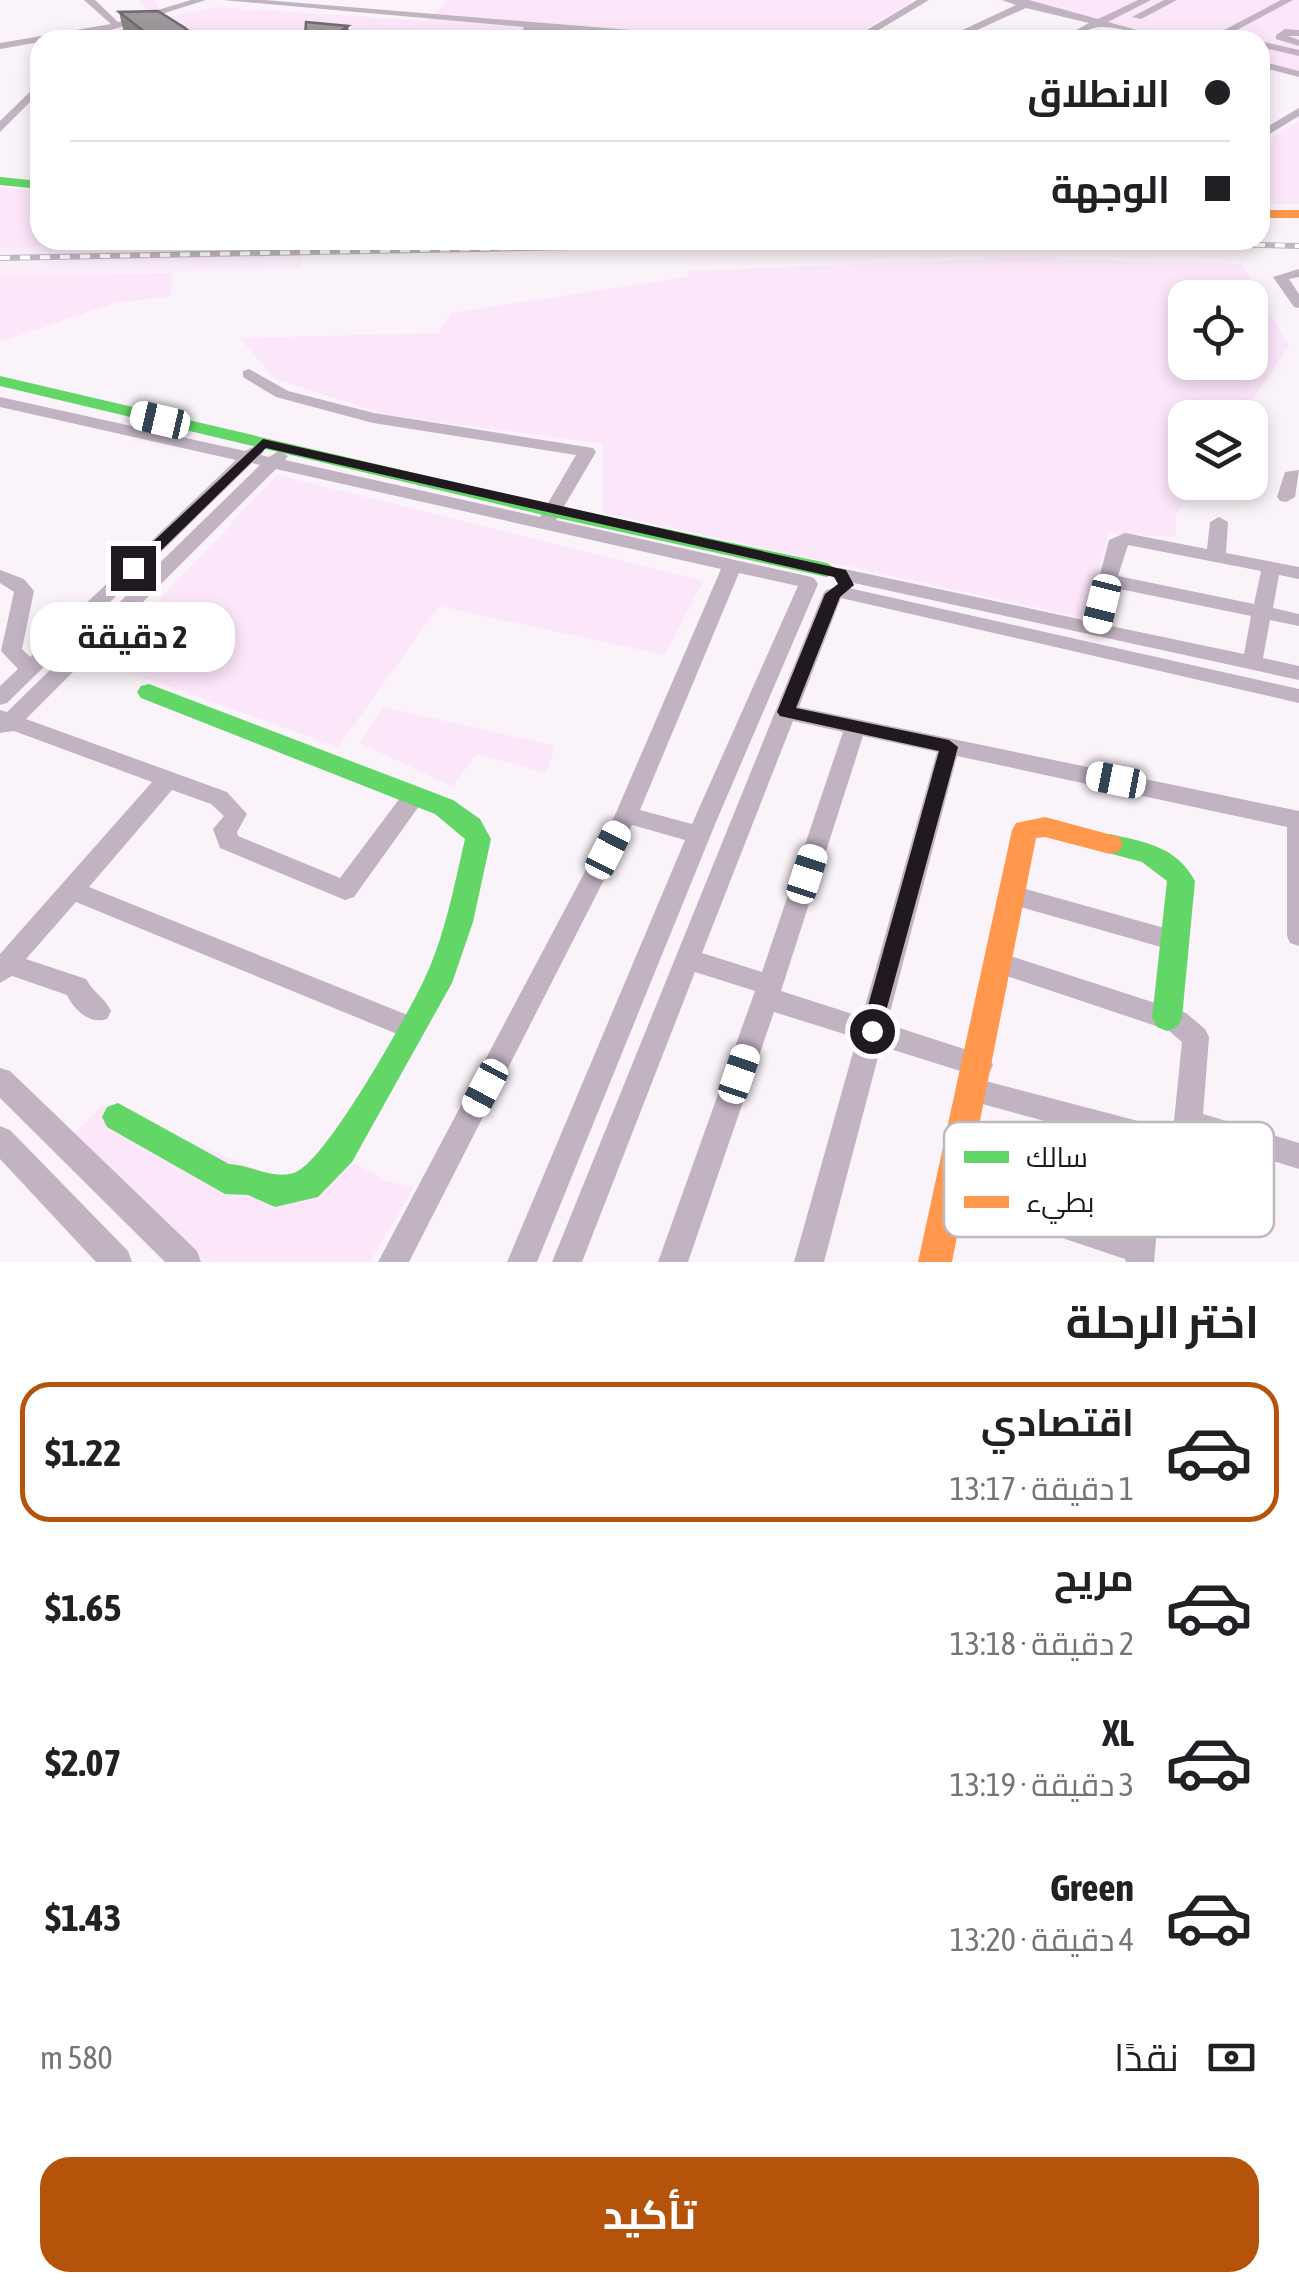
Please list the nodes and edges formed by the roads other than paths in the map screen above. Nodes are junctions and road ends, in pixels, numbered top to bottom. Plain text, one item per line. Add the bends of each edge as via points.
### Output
1 (89, 0) edge
2 (180, 0) edge
3 (201, 0) edge
4 (228, 0) edge
5 (437, 0) edge
6 (924, 0) edge
7 (1007, 0) edge
8 (1146, 0) edge
9 (1172, 0) edge
10 (1285, 0) edge
11 (1031, 2) edge
12 (1299, 4) edge
13 (1262, 14) junction
14 (424, 15) junction
15 (113, 21) junction
16 (1098, 22) junction
17 (1299, 22) edge
18 (533, 24) junction
19 (1117, 27) junction
20 (91, 30) edge
21 (105, 30) edge
22 (528, 30) edge
23 (602, 30) edge
24 (872, 30) edge
25 (968, 30) edge
26 (1082, 30) edge
27 (1111, 30) edge
28 (1129, 30) edge
29 (1229, 30) edge
30 (1299, 33) edge
31 (30, 42) edge
32 (1270, 45) edge
33 (0, 46) edge
34 (1297, 48) edge
35 (1270, 67) edge
36 (1299, 74) edge
37 (30, 94) edge
38 (1299, 111) edge
39 (6, 116) edge
40 (26, 116) dead end
41 (0, 128) edge
42 (1270, 130) edge
43 (0, 178) edge
44 (30, 180) edge
45 (1270, 211) edge
46 (1299, 211) edge
47 (1299, 273) edge
48 (1299, 304) edge
49 (249, 374) dead end
50 (0, 381) edge
51 (0, 402) edge
52 (118, 419) junction
53 (267, 453) junction
54 (1299, 475) edge
55 (1286, 497) dead end
56 (549, 518) junction
57 (1220, 522) dead end
58 (1216, 556) junction
59 (732, 566) junction
60 (1271, 568) junction
61 (1299, 573) edge
62 (0, 576) edge
63 (1108, 580) junction
64 (826, 583) junction
65 (1262, 611) junction
66 (1026, 612) junction
67 (1299, 620) edge
68 (1096, 628) junction
69 (1022, 634) junction
70 (48, 651) junction
71 (74, 659) junction
72 (30, 669) junction
73 (1265, 673) junction
74 (1299, 674) edge
75 (149, 692) dead end
76 (1299, 696) edge
77 (0, 698) edge
78 (786, 712) junction
79 (4, 724) edge
80 (855, 727) junction
81 (949, 747) junction
82 (168, 778) junction
83 (414, 796) junction
84 (626, 815) junction
85 (1299, 820) edge
86 (738, 831) junction
87 (699, 836) junction
88 (727, 859) junction
89 (69, 889) junction
90 (1012, 895) junction
91 (1299, 936) edge
92 (1175, 941) junction
93 (686, 960) junction
94 (998, 964) junction
95 (4, 968) edge
96 (768, 992) junction
97 (98, 1011) dead end
98 (1168, 1018) junction
99 (411, 1028) junction
100 (872, 1031) junction
101 (976, 1077) junction
102 (0, 1080) edge
103 (118, 1116) dead end
104 (967, 1122) edge
105 (1106, 1122) edge
106 (1188, 1122) edge
107 (0, 1138) edge
108 (1274, 1148) edge
109 (1299, 1156) edge
110 (944, 1225) edge
111 (1088, 1237) edge
112 (1140, 1256) edge
113 (182, 1260) edge
114 (117, 1262) edge
115 (392, 1262) edge
116 (522, 1262) edge
117 (567, 1262) edge
118 (673, 1262) edge
119 (809, 1262) edge
120 (935, 1262) edge

1 - 15 street
2 - 15 street
3 - 21 street via 153,23
4 - 14 street
5 - 14 street
6 - 24 street
7 - 11 street
8 - 16 street
9 - 19 street
10 - 12 street
10 - 13 street
11 - 16 street
11 - 25 street
13 - 17 street
13 - 29 street
14 - 18 street
15 - 20 street
16 - 19 street
16 - 26 street
18 - 22 street
18 - 23 street
19 - 27 street
19 - 28 street
30 - 34 street via 1280,37
31 - 33 street
32 - 34 street
35 - 36 street
37 - 39 street
38 - 42 street
39 - 40 street
39 - 41 street
43 - 44 street
45 - 46 street
47 - 48 street via 1280,277
49 - 56 street via 282,394 373,418 587,452
50 - 52 street
51 - 52 street
52 - 53 street
53 - 56 street
53 - 70 street
53 - 71 street
54 - 55 street via 1290,476
56 - 59 street
56 - 64 street
57 - 58 street
58 - 60 street
58 - 63 street via 1125,539 1116,544
59 - 64 street
59 - 84 street
60 - 61 street
60 - 65 street
62 - 72 street via 24,591 11,651
63 - 65 street
63 - 68 street
64 - 66 street
64 - 69 street
64 - 78 street
64 - 87 street
65 - 67 street
65 - 73 street
66 - 68 street
66 - 69 street
68 - 73 street
69 - 73 street
70 - 71 street
70 - 72 street
71 - 79 street
72 - 77 street
73 - 74 street
73 - 76 street
75 - 83 street
78 - 80 street
78 - 86 street
79 - 82 street
80 - 81 street
80 - 96 street
81 - 85 street
81 - 100 street
82 - 83 street via 228,805 236,814 225,829 228,842 345,890
82 - 89 street
83 - 99 street via 454,812 478,839 438,984
84 - 87 street
84 - 115 street
85 - 91 street
86 - 87 street via 723,821
86 - 88 street
87 - 88 street via 707,860
87 - 116 street
88 - 93 street
89 - 95 street
89 - 99 street
90 - 92 street
90 - 92 street via 1022,835 1030,827 1162,858 1181,881
90 - 94 street
92 - 98 street
93 - 96 street
93 - 117 street
94 - 98 street
94 - 101 street
95 - 97 street via 78,987
96 - 100 street
96 - 118 street
98 - 106 street via 1196,1036
99 - 103 street via 341,1150 306,1186 275,1192 249,1180 225,1179
100 - 101 street
100 - 119 street
101 - 104 street
101 - 105 street
102 - 113 street
107 - 114 street
108 - 109 street
110 - 120 street
111 - 112 street

